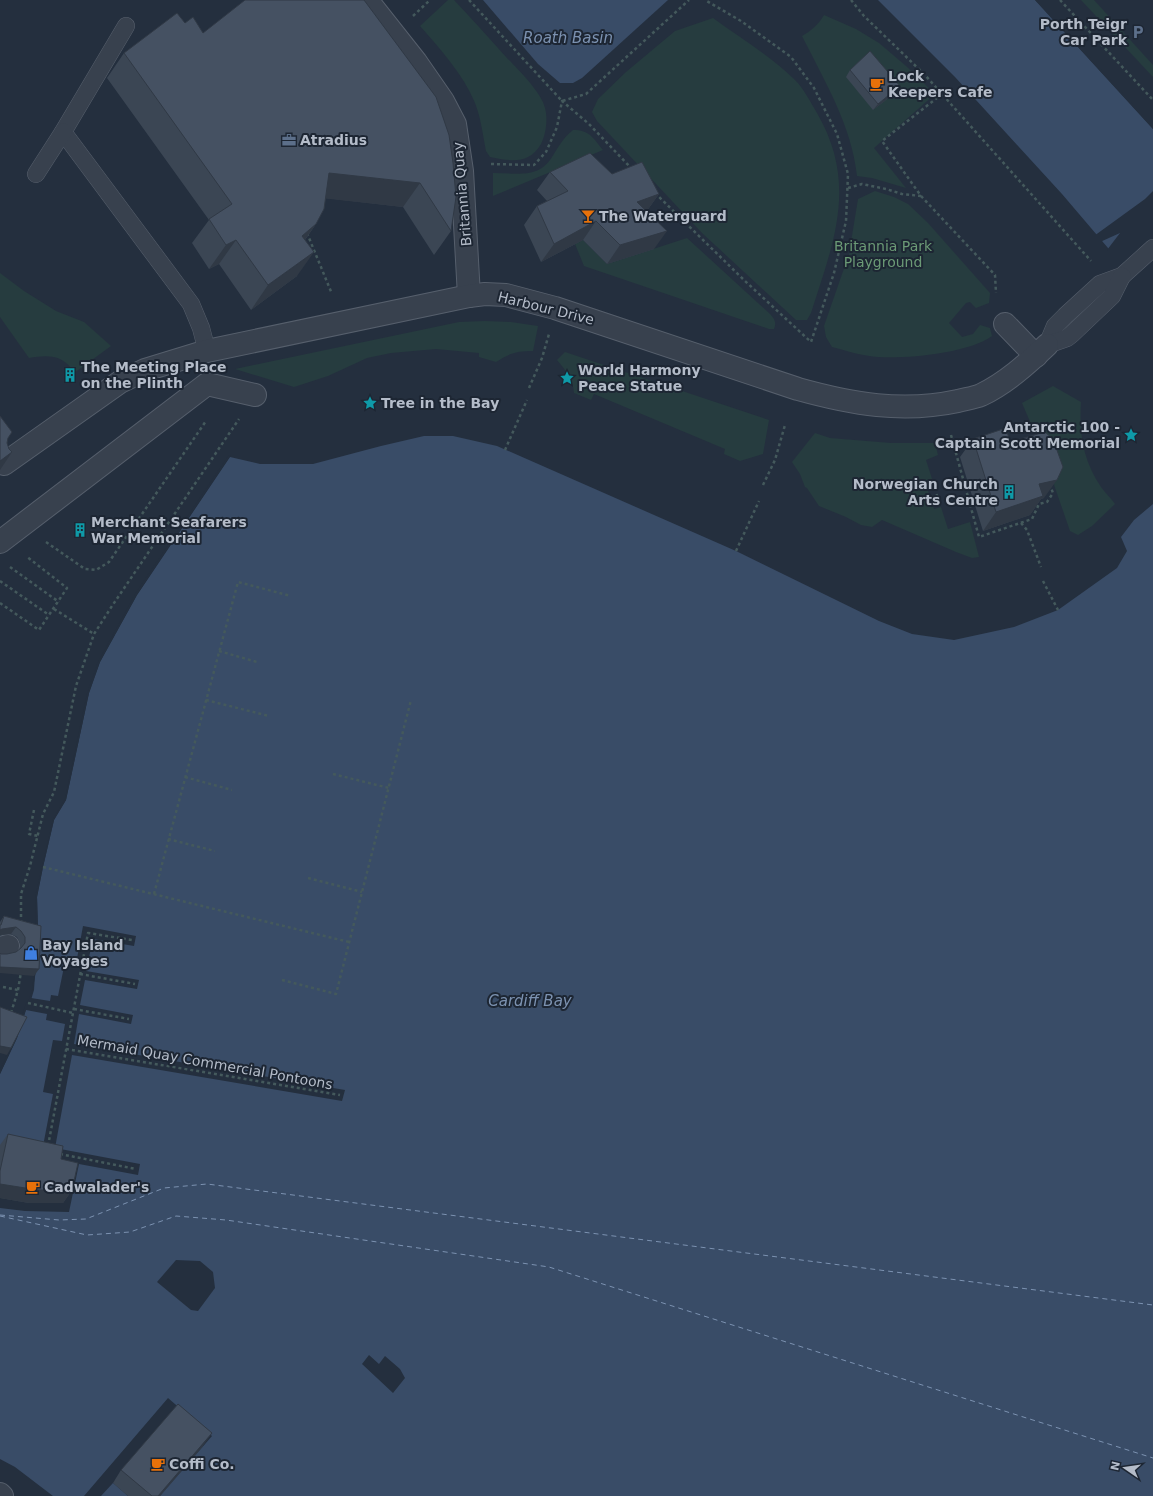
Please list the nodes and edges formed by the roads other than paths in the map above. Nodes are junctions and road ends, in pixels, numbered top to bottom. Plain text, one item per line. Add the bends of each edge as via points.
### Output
1 (367, 0) edge
2 (126, 26) dead end
3 (63, 132) junction
4 (36, 174) dead end
5 (1153, 248) edge
6 (469, 296) junction
7 (1005, 324) dead end
8 (1041, 350) junction
9 (207, 351) junction
10 (255, 395) road end
11 (4, 464) edge
12 (0, 542) edge

1 - 6 street, Britannia Quay via 416,62 443,101 454,124 462,171
2 - 3 lane
3 - 4 lane
3 - 9 lane via 191,304
5 - 8 lane, Harbour Drive via 1122,276 1100,284 1055,326
6 - 8 street, Harbour Drive via 506,296 555,308 798,389 863,404 936,406 980,395 1013,375
6 - 9 street, Harbour Drive
7 - 8 street
9 - 11 street, Harbour Drive via 145,370 120,382
10 - 12 street via 207,384

